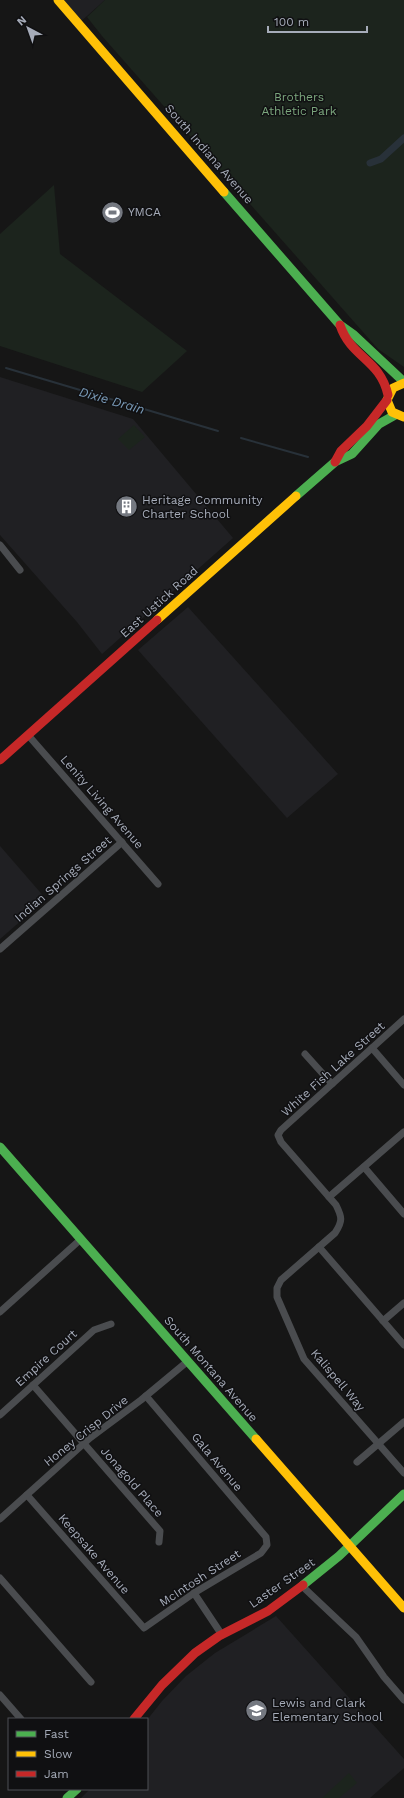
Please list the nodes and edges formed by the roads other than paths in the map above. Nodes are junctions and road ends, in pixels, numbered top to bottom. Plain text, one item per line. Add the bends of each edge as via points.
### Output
1 (58, 0) edge
2 (340, 326) junction
3 (404, 383) edge
4 (388, 397) junction
5 (401, 417) edge
6 (335, 462) junction
7 (0, 545) edge
8 (20, 570) dead end
9 (28, 735) junction
10 (0, 760) edge
11 (122, 842) junction
12 (158, 884) dead end
13 (0, 949) edge
14 (404, 1020) edge
15 (372, 1048) junction
16 (306, 1054) dead end
17 (332, 1084) junction
18 (404, 1085) edge
19 (404, 1132) edge
20 (0, 1147) edge
21 (364, 1167) junction
22 (330, 1197) junction
23 (404, 1214) edge
24 (81, 1239) junction
25 (319, 1247) junction
26 (404, 1303) edge
27 (0, 1312) edge
28 (383, 1321) junction
29 (111, 1324) dead end
30 (404, 1345) edge
31 (188, 1361) junction
32 (33, 1385) junction
33 (146, 1396) junction
34 (0, 1415) edge
35 (404, 1422) edge
36 (84, 1444) junction
37 (378, 1445) junction
38 (357, 1462) dead end
39 (404, 1473) edge
40 (404, 1494) edge
41 (27, 1495) junction
42 (0, 1519) edge
43 (160, 1542) dead end
44 (266, 1545) joint
45 (350, 1546) junction
46 (0, 1580) edge
47 (302, 1586) junction
48 (194, 1593) junction
49 (404, 1608) edge
50 (144, 1628) joint
51 (222, 1635) junction
52 (91, 1682) dead end
53 (0, 1696) edge
54 (404, 1700) edge
55 (20, 1718) edge
56 (135, 1718) edge
57 (76, 1790) edge
58 (67, 1798) edge

1 - 2 main road, South Indiana Avenue
2 - 3 main road, South Indiana Avenue via 354,335
2 - 4 main road, South Indiana Avenue via 347,341 383,376 387,384
3 - 4 main road, East Ustick Road via 393,388
4 - 5 main road, South Indiana Avenue via 389,408
4 - 6 main road, East Ustick Road via 366,426 341,451
5 - 6 main road, East Ustick Road via 379,424 352,454
6 - 9 main road, East Ustick Road
7 - 8 street
9 - 10 main road, East Ustick Road
9 - 11 street, Lenity Living Avenue
11 - 12 street, Lenity Living Avenue
11 - 13 street, Indian Springs Street
14 - 15 street, White Fish Lake Street
15 - 17 street, White Fish Lake Street
15 - 18 street
16 - 17 street
17 - 22 street, White Fish Lake Street via 278,1135 281,1142
19 - 21 street
20 - 24 main road, South Montana Avenue
21 - 22 street
21 - 23 street
22 - 25 street via 341,1215 341,1225
24 - 27 street
24 - 31 main road, South Montana Avenue
25 - 28 street
25 - 37 street, Kalispell Way via 281,1280 277,1288 277,1297 304,1359
26 - 28 street
28 - 30 street
29 - 32 street, Empire Court via 94,1330
31 - 33 street, Honey Crisp Drive
31 - 45 main road, South Montana Avenue
32 - 34 street, Empire Court
32 - 36 street, Jonagold Place
33 - 36 street, Honey Crisp Drive
33 - 44 street, Gala Avenue via 266,1537
35 - 37 street
36 - 41 street, Honey Crisp Drive
36 - 43 street, Jonagold Place via 160,1531
37 - 38 street
37 - 39 street, Kalispell Way
40 - 45 main road, Laster Street
41 - 42 street, Honey Crisp Drive
41 - 50 street, Keepsake Avenue
44 - 48 street, McIntosh Street via 261,1553
45 - 47 main road, Laster Street
45 - 49 main road, South Montana Avenue
46 - 52 street
47 - 51 main road, Laster Street via 267,1611
47 - 54 street via 356,1638
48 - 50 street, McIntosh Street
48 - 51 street
51 - 56 main road, Laster Street via 172,1674
53 - 55 street
57 - 58 main road

